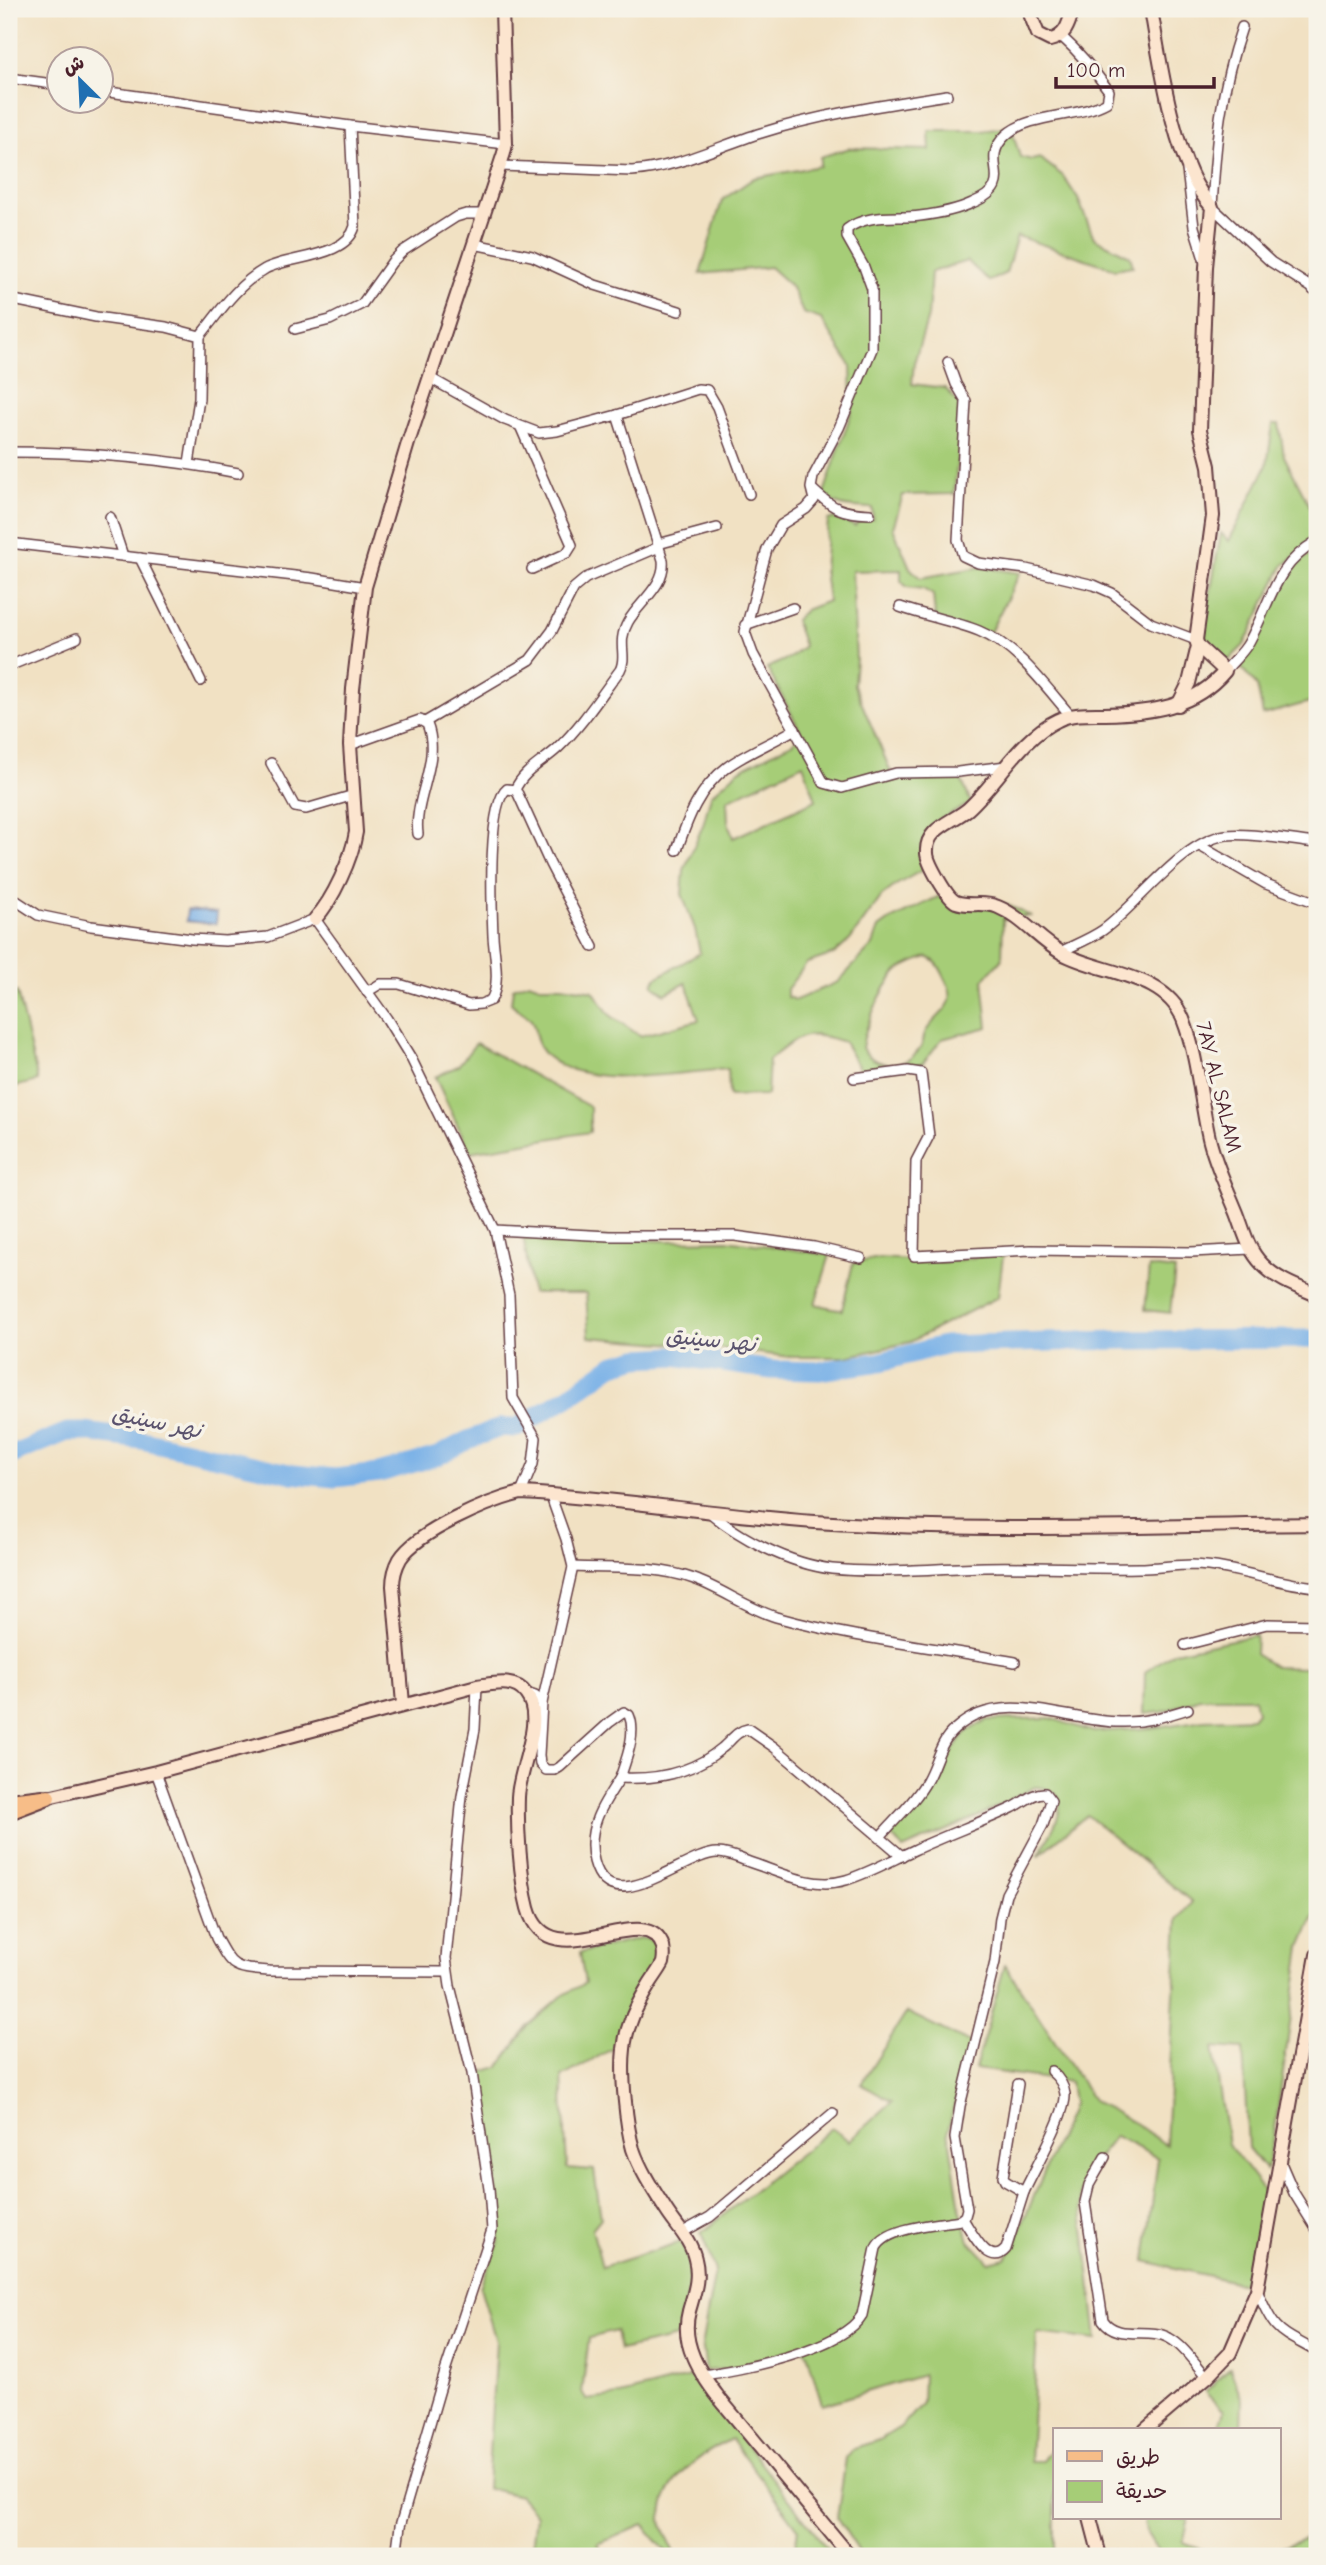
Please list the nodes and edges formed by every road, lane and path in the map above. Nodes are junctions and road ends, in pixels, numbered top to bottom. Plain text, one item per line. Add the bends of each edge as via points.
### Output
1 (502, 9) edge
2 (1028, 9) edge
3 (1073, 9) edge
4 (1151, 9) edge
5 (1242, 27) dead end
6 (1061, 36) junction
7 (9, 78) edge
8 (46, 83) edge
9 (116, 93) edge
10 (947, 95) dead end
11 (351, 126) junction
12 (506, 144) junction
13 (1185, 161) junction
14 (501, 166) junction
15 (1212, 207) junction
16 (484, 214) junction
17 (474, 244) junction
18 (1317, 248) edge
19 (1206, 267) junction
20 (1315, 290) edge
21 (9, 299) edge
22 (679, 311) dead end
23 (295, 329) dead end
24 (200, 336) junction
25 (948, 362) dead end
26 (430, 378) junction
27 (617, 415) junction
28 (521, 428) junction
29 (9, 452) edge
30 (189, 464) junction
31 (237, 473) dead end
32 (811, 488) junction
33 (749, 494) dead end
34 (870, 514) dead end
35 (110, 517) dead end
36 (717, 528) dead end
37 (1317, 541) edge
38 (9, 543) edge
39 (658, 546) junction
40 (123, 556) junction
41 (140, 558) junction
42 (532, 569) dead end
43 (365, 587) junction
44 (900, 607) dead end
45 (793, 608) dead end
46 (745, 625) junction
47 (77, 638) dead end
48 (1197, 643) junction
49 (9, 666) edge
50 (1225, 671) junction
51 (201, 681) dead end
52 (1178, 705) junction
53 (1071, 716) junction
54 (425, 722) junction
55 (794, 729) junction
56 (350, 746) junction
57 (271, 763) dead end
58 (1006, 766) junction
59 (515, 790) junction
60 (354, 795) junction
61 (418, 834) dead end
62 (1317, 844) edge
63 (1200, 846) junction
64 (677, 850) dead end
65 (9, 896) edge
66 (1317, 902) edge
67 (315, 919) junction
68 (593, 947) dead end
69 (1060, 952) junction
70 (367, 992) junction
71 (854, 1078) dead end
72 (495, 1230) junction
73 (1251, 1249) junction
74 (861, 1258) dead end
75 (1317, 1295) edge
76 (521, 1493) junction
77 (550, 1494) junction
78 (707, 1510) junction
79 (1317, 1524) edge
80 (573, 1567) junction
81 (1317, 1587) edge
82 (1317, 1625) edge
83 (1185, 1645) dead end
84 (1016, 1662) dead end
85 (477, 1686) junction
86 (526, 1693) junction
87 (542, 1703) junction
88 (403, 1704) junction
89 (1188, 1709) dead end
90 (156, 1772) junction
91 (620, 1778) junction
92 (48, 1797) junction
93 (9, 1801) edge
94 (9, 1812) edge
95 (879, 1838) junction
96 (902, 1856) junction
97 (1317, 1955) edge
98 (447, 1972) junction
99 (1051, 2071) dead end
100 (1018, 2084) dead end
101 (833, 2113) dead end
102 (1105, 2157) dead end
103 (1281, 2163) junction
104 (1024, 2192) junction
105 (963, 2219) junction
106 (1317, 2230) edge
107 (683, 2232) junction
108 (1257, 2290) junction
109 (1317, 2353) edge
110 (701, 2375) junction
111 (1207, 2377) junction
112 (1147, 2428) edge
113 (1091, 2520) edge
114 (396, 2556) edge
115 (850, 2556) edge
116 (1100, 2556) edge

1 - 12 street
2 - 6 street via 1035,29 1044,38
3 - 6 street
4 - 13 street
5 - 15 street via 1222,93
6 - 32 street via 1096,72 1108,90 1107,102 1009,132 993,156 998,179 992,192 972,204 919,216 866,220 847,229 872,289 872,349
7 - 8 street
9 - 11 street
10 - 14 street via 815,118 652,169
11 - 12 street
11 - 24 street via 353,234 347,242 267,267 240,286
12 - 14 street
13 - 15 street
13 - 19 street via 1194,228
14 - 16 street
15 - 19 street
15 - 20 street via 1271,262
16 - 17 street
16 - 23 street via 456,217 403,251 362,304 330,320
17 - 22 street via 532,256 595,285
17 - 26 street
18 - 20 street
19 - 48 street via 1200,430 1209,466 1213,516
21 - 24 street
24 - 30 street via 199,399
25 - 48 street via 966,401 958,540 963,556 1104,589 1151,623
26 - 28 street
26 - 43 street
27 - 28 street via 548,433
27 - 33 street via 707,390
27 - 39 street
28 - 42 street via 572,545 567,553
29 - 30 street via 96,454
30 - 31 street
32 - 34 street via 844,513
32 - 46 street via 811,505 781,525 768,549
35 - 40 street
36 - 39 street
37 - 50 street via 1282,572 1248,644
38 - 40 street
39 - 54 street via 586,578 574,588 552,631 530,660
39 - 59 street via 662,576 628,622 620,670 575,729
40 - 41 street
41 - 43 street
41 - 51 street
43 - 56 street
44 - 53 street via 981,632 1003,644
45 - 46 street
46 - 55 street via 753,654
47 - 49 street
48 - 50 street
48 - 52 street via 1189,683
50 - 52 street
52 - 53 street, 7AY AL SALAM via 1136,713
53 - 58 street, 7AY AL SALAM via 1050,724
54 - 56 street
54 - 61 street via 430,732 430,761 416,821
55 - 58 street via 824,783 833,787 854,786 896,773
55 - 64 street via 727,767 703,791 688,816
56 - 60 street
57 - 60 street via 299,809
58 - 69 street, 7AY AL SALAM via 972,805 936,830 927,845 928,858 952,900 999,907
59 - 68 street
59 - 70 street via 507,789 500,797 494,829 494,996 487,1003 469,1005 399,984 386,983
60 - 67 street via 354,844 328,902
62 - 63 street via 1229,835
63 - 66 street via 1266,884
63 - 69 street via 1102,931
65 - 67 street via 38,915 192,939 268,937
67 - 70 street
69 - 73 street, 7AY AL SALAM via 1155,988 1175,1003 1190,1042 1214,1156
70 - 72 street via 411,1058
71 - 73 street via 921,1073 929,1136 916,1161 915,1256 1030,1250
72 - 74 street via 735,1236
72 - 76 street via 509,1296 513,1398 533,1431 536,1451
73 - 75 street, 7AY AL SALAM via 1275,1275
76 - 77 street
76 - 88 street via 449,1523 401,1558 393,1586
77 - 78 street
77 - 80 street
78 - 79 street via 814,1521 951,1527
78 - 81 street via 736,1533 771,1550 832,1569 1194,1565
80 - 84 street via 639,1567 677,1574 772,1616 880,1641
80 - 87 street
82 - 83 street via 1267,1624
85 - 86 street via 508,1684
85 - 88 street
85 - 98 street via 453,1877
86 - 87 street
86 - 107 street via 534,1713 518,1795 531,1915 554,1938 575,1941 647,1930 663,1950 662,1964 626,2036 623,2072 634,2150
87 - 91 street via 539,1760 550,1770 628,1713 632,1720
88 - 90 street
89 - 95 street via 1143,1722 1076,1719 1030,1709 980,1713 948,1735 922,1788
90 - 92 street
90 - 98 street via 216,1938 229,1962 239,1968 268,1971
91 - 95 street via 645,1779 690,1768 748,1729
91 - 96 street via 597,1816 591,1838 598,1874 614,1885 645,1882 715,1853 822,1883 846,1880
92 - 93 main road
92 - 94 main road
95 - 96 street
96 - 105 street via 1036,1794 1049,1796 1051,1806 1043,1825 1002,1907 995,1962 960,2106 955,2138 967,2209
97 - 103 street
98 - 114 street via 472,2073 492,2230 437,2397 400,2526
99 - 104 street via 1065,2095
100 - 104 street via 1003,2177
101 - 107 street via 710,2217
102 - 111 street via 1089,2185 1086,2202 1103,2320 1114,2330 1170,2338
103 - 106 street
103 - 108 street
104 - 105 street via 1001,2255 986,2252
105 - 110 street via 895,2233 880,2241 862,2315 848,2331 739,2371
107 - 110 street via 698,2274 688,2314 688,2336
108 - 109 street via 1272,2323
108 - 111 street via 1230,2353
110 - 115 street
111 - 112 street
113 - 116 street

